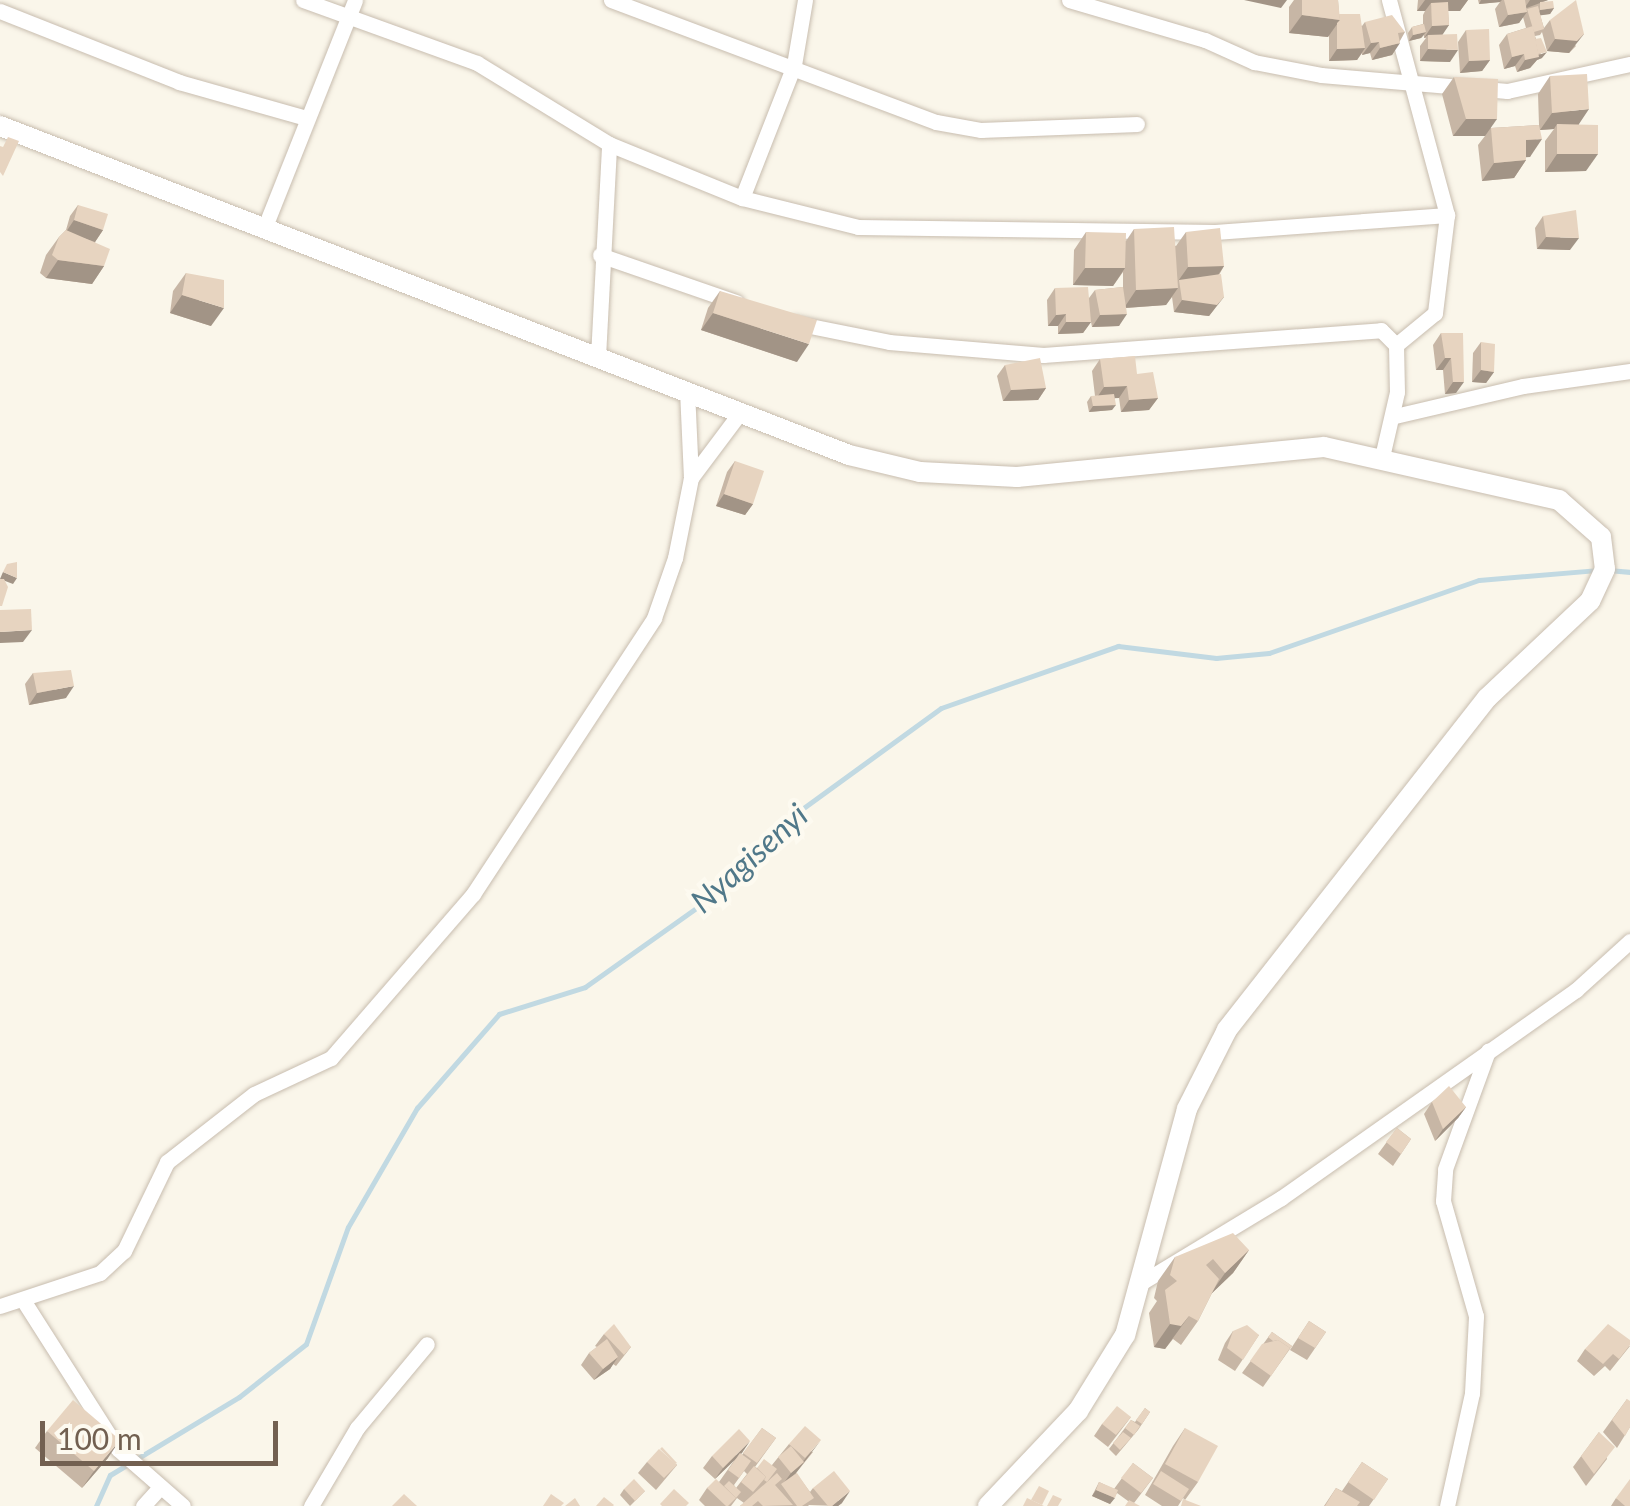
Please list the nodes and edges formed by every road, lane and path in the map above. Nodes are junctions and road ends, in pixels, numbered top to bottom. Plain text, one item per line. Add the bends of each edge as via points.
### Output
1 (303, 0) edge
2 (355, 0) edge
3 (611, 0) edge
4 (805, 0) edge
5 (1068, 0) edge
6 (1389, 0) edge
7 (0, 11) edge
8 (349, 19) junction
9 (1630, 64) edge
10 (794, 65) junction
11 (1413, 80) junction
12 (306, 118) junction
13 (1136, 124) dead end
14 (0, 126) edge
15 (609, 144) junction
16 (742, 198) junction
17 (1447, 216) junction
18 (264, 229) junction
19 (600, 255) junction
20 (1396, 345) junction
21 (598, 357) junction
22 (1630, 372) edge
23 (688, 391) junction
24 (739, 414) junction
25 (1396, 416) junction
26 (1382, 457) junction
27 (692, 478) junction
28 (1630, 941) edge
29 (1488, 1050) junction
30 (1144, 1280) junction
31 (23, 1300) junction
32 (0, 1306) edge
33 (427, 1344) dead end
34 (159, 1488) junction
35 (143, 1506) edge
36 (183, 1506) edge
37 (311, 1506) edge
38 (988, 1506) edge
39 (1447, 1506) edge

1 - 8 street
2 - 8 street
3 - 10 street
4 - 10 street
5 - 11 street via 1286,70
6 - 11 street
7 - 12 street via 179,82
8 - 12 street
8 - 15 street via 477,63
9 - 11 street via 1507,91
10 - 13 street via 870,100 966,127
10 - 16 street
11 - 17 street
12 - 18 street
14 - 18 main road
15 - 16 street
15 - 19 street
16 - 17 street via 858,227 957,234 1215,232
17 - 20 street via 1435,314
18 - 21 main road
19 - 20 street via 764,312 873,340 1044,355 1381,330
19 - 21 street
20 - 25 street
21 - 23 main road
22 - 25 street via 1523,386
23 - 24 main road
23 - 27 street
24 - 26 main road via 920,472 1016,477 1324,446
24 - 27 street
25 - 26 street
26 - 30 main road via 1559,500 1601,537 1605,569 1590,601 1474,713 1227,1030 1187,1109
27 - 31 street via 676,558 654,618 472,894 331,1058 254,1094 168,1162 124,1251 100,1273
28 - 29 street via 1576,990
29 - 30 street via 1281,1198
29 - 39 street via 1445,1169 1443,1201 1476,1316 1472,1393
30 - 38 main road via 1126,1335 1078,1411
31 - 32 street
31 - 34 street via 102,1428
33 - 37 street via 357,1428
34 - 35 street
34 - 36 street

